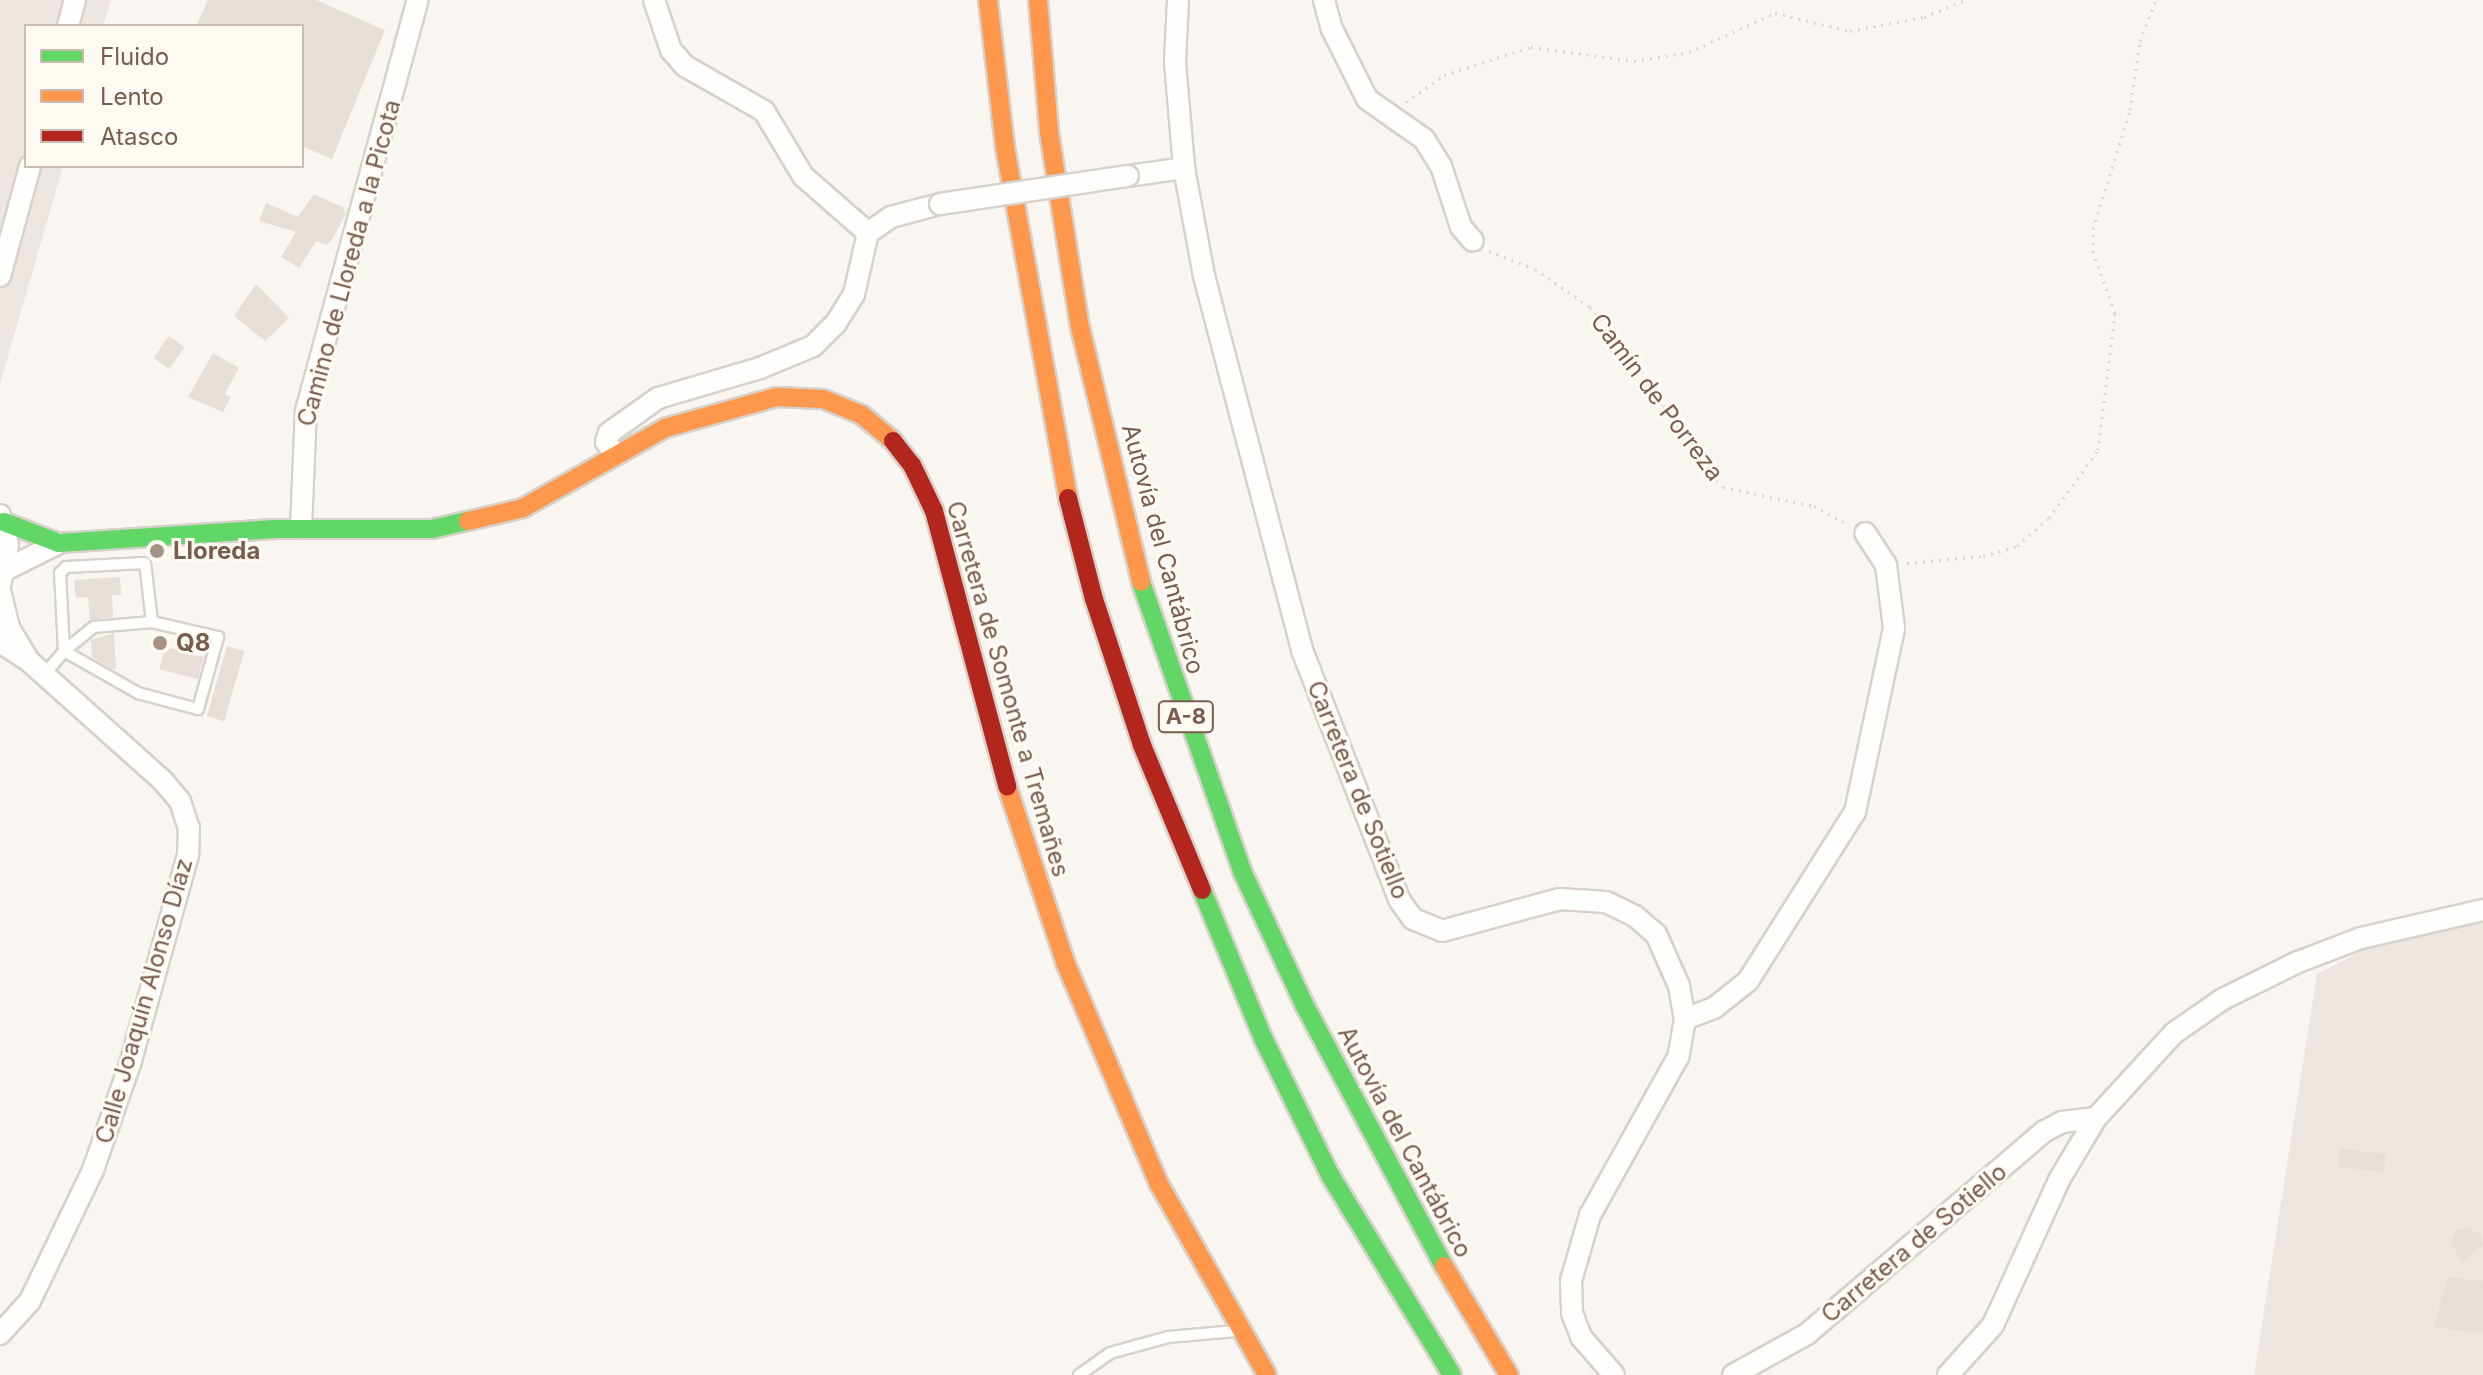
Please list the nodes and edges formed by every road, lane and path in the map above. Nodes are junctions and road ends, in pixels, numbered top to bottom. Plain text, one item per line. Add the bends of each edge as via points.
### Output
1 (75, 0) edge
2 (418, 0) edge
3 (654, 0) edge
4 (988, 0) edge
5 (1038, 0) edge
6 (1178, 0) edge
7 (1324, 0) edge
8 (1965, 0) edge
9 (2156, 0) edge
10 (69, 24) edge
11 (1395, 116) junction
12 (29, 168) edge
13 (1184, 168) junction
14 (868, 233) junction
15 (1473, 241) joint
16 (0, 276) edge
17 (615, 454) junction
18 (2, 519) edge
19 (301, 528) junction
20 (1865, 533) joint
21 (59, 543) junction
22 (1886, 565) junction
23 (2, 582) edge
24 (152, 622) junction
25 (0, 642) edge
26 (64, 651) junction
27 (36, 668) junction
28 (2483, 910) edge
29 (1685, 1019) junction
30 (2096, 1118) junction
31 (1238, 1331) junction
32 (0, 1334) edge
33 (1079, 1375) edge
34 (1267, 1375) edge
35 (1452, 1375) edge
36 (1509, 1375) edge
37 (1614, 1375) edge
38 (1733, 1375) edge
39 (1948, 1375) edge

1 - 10 street
2 - 19 street, Camino de Lloreda a la Picota via 306,411
3 - 14 street via 671,50 685,66 764,111 803,176
4 - 35 main road, A-8 via 1005,147 1061,470 1094,599 1142,745 1205,904 1317,1148
5 - 36 main road, Autovía del Cantábrico / A-8 via 1049,132 1080,327 1143,588 1190,730 1242,871 1306,1008 1419,1223
6 - 13 street, Carretera de Sotiello via 1175,62
7 - 11 street via 1332,29 1367,99
8 - 11 path via 1924,17 1850,31 1775,13 1689,52 1634,61 1531,47 1428,82
9 - 22 path via 2136,52 2130,110 2093,229 2093,252 2115,313 2098,450 2049,518 2017,546 1983,556
11 - 15 street via 1424,139 1441,166 1461,227
12 - 16 street
13 - 14 street, bridge via 940,204 891,217
13 - 29 street, Carretera de Sotiello via 1204,276 1297,635 1400,901 1413,919 1442,931 1560,899 1606,902 1656,934 1679,986
14 - 17 street via 854,294 813,346 792,358 658,398 609,433 606,442
15 - 20 path, Camín de Porreza via 1535,269 1590,307 1723,487 1814,506
17 - 19 main road, Carretera de Somonte a Tremañes via 523,508 467,523 432,529
17 - 31 main road, Carretera de Somonte a Tremañes via 678,424 777,397 823,399 862,415 888,434 912,465 934,511 1003,775 1066,964 1159,1184
18 - 21 main road
18 - 23 street, Calle Joaquín Alonso Díaz
19 - 21 main road, Carretera de Somonte a Tremañes
20 - 22 street
21 - 23 street
22 - 29 street via 1894,628 1855,812 1748,981 1714,1008
23 - 27 street, Calle Joaquín Alonso Díaz via 9,628
24 - 26 lane via 94,627
24 - 26 lane via 145,563 66,567 60,573
24 - 26 lane via 218,637 198,709 138,693
25 - 27 street, Calle Joaquín Alonso Díaz
26 - 27 lane
27 - 32 street, Calle Joaquín Alonso Díaz via 180,801 189,828 188,855 131,1061 93,1170 30,1301
28 - 30 street via 2361,938 2223,999 2174,1033
29 - 37 street, Carretera de Sotiello via 1678,1057 1590,1215 1571,1281 1572,1313 1581,1337
30 - 38 street, Carretera de Sotiello via 2062,1122 2045,1131 1807,1334
30 - 39 street via 2059,1180 1993,1325
31 - 33 lane via 1168,1337 1110,1353
31 - 34 main road, Carretera de Somonte a Tremañes

